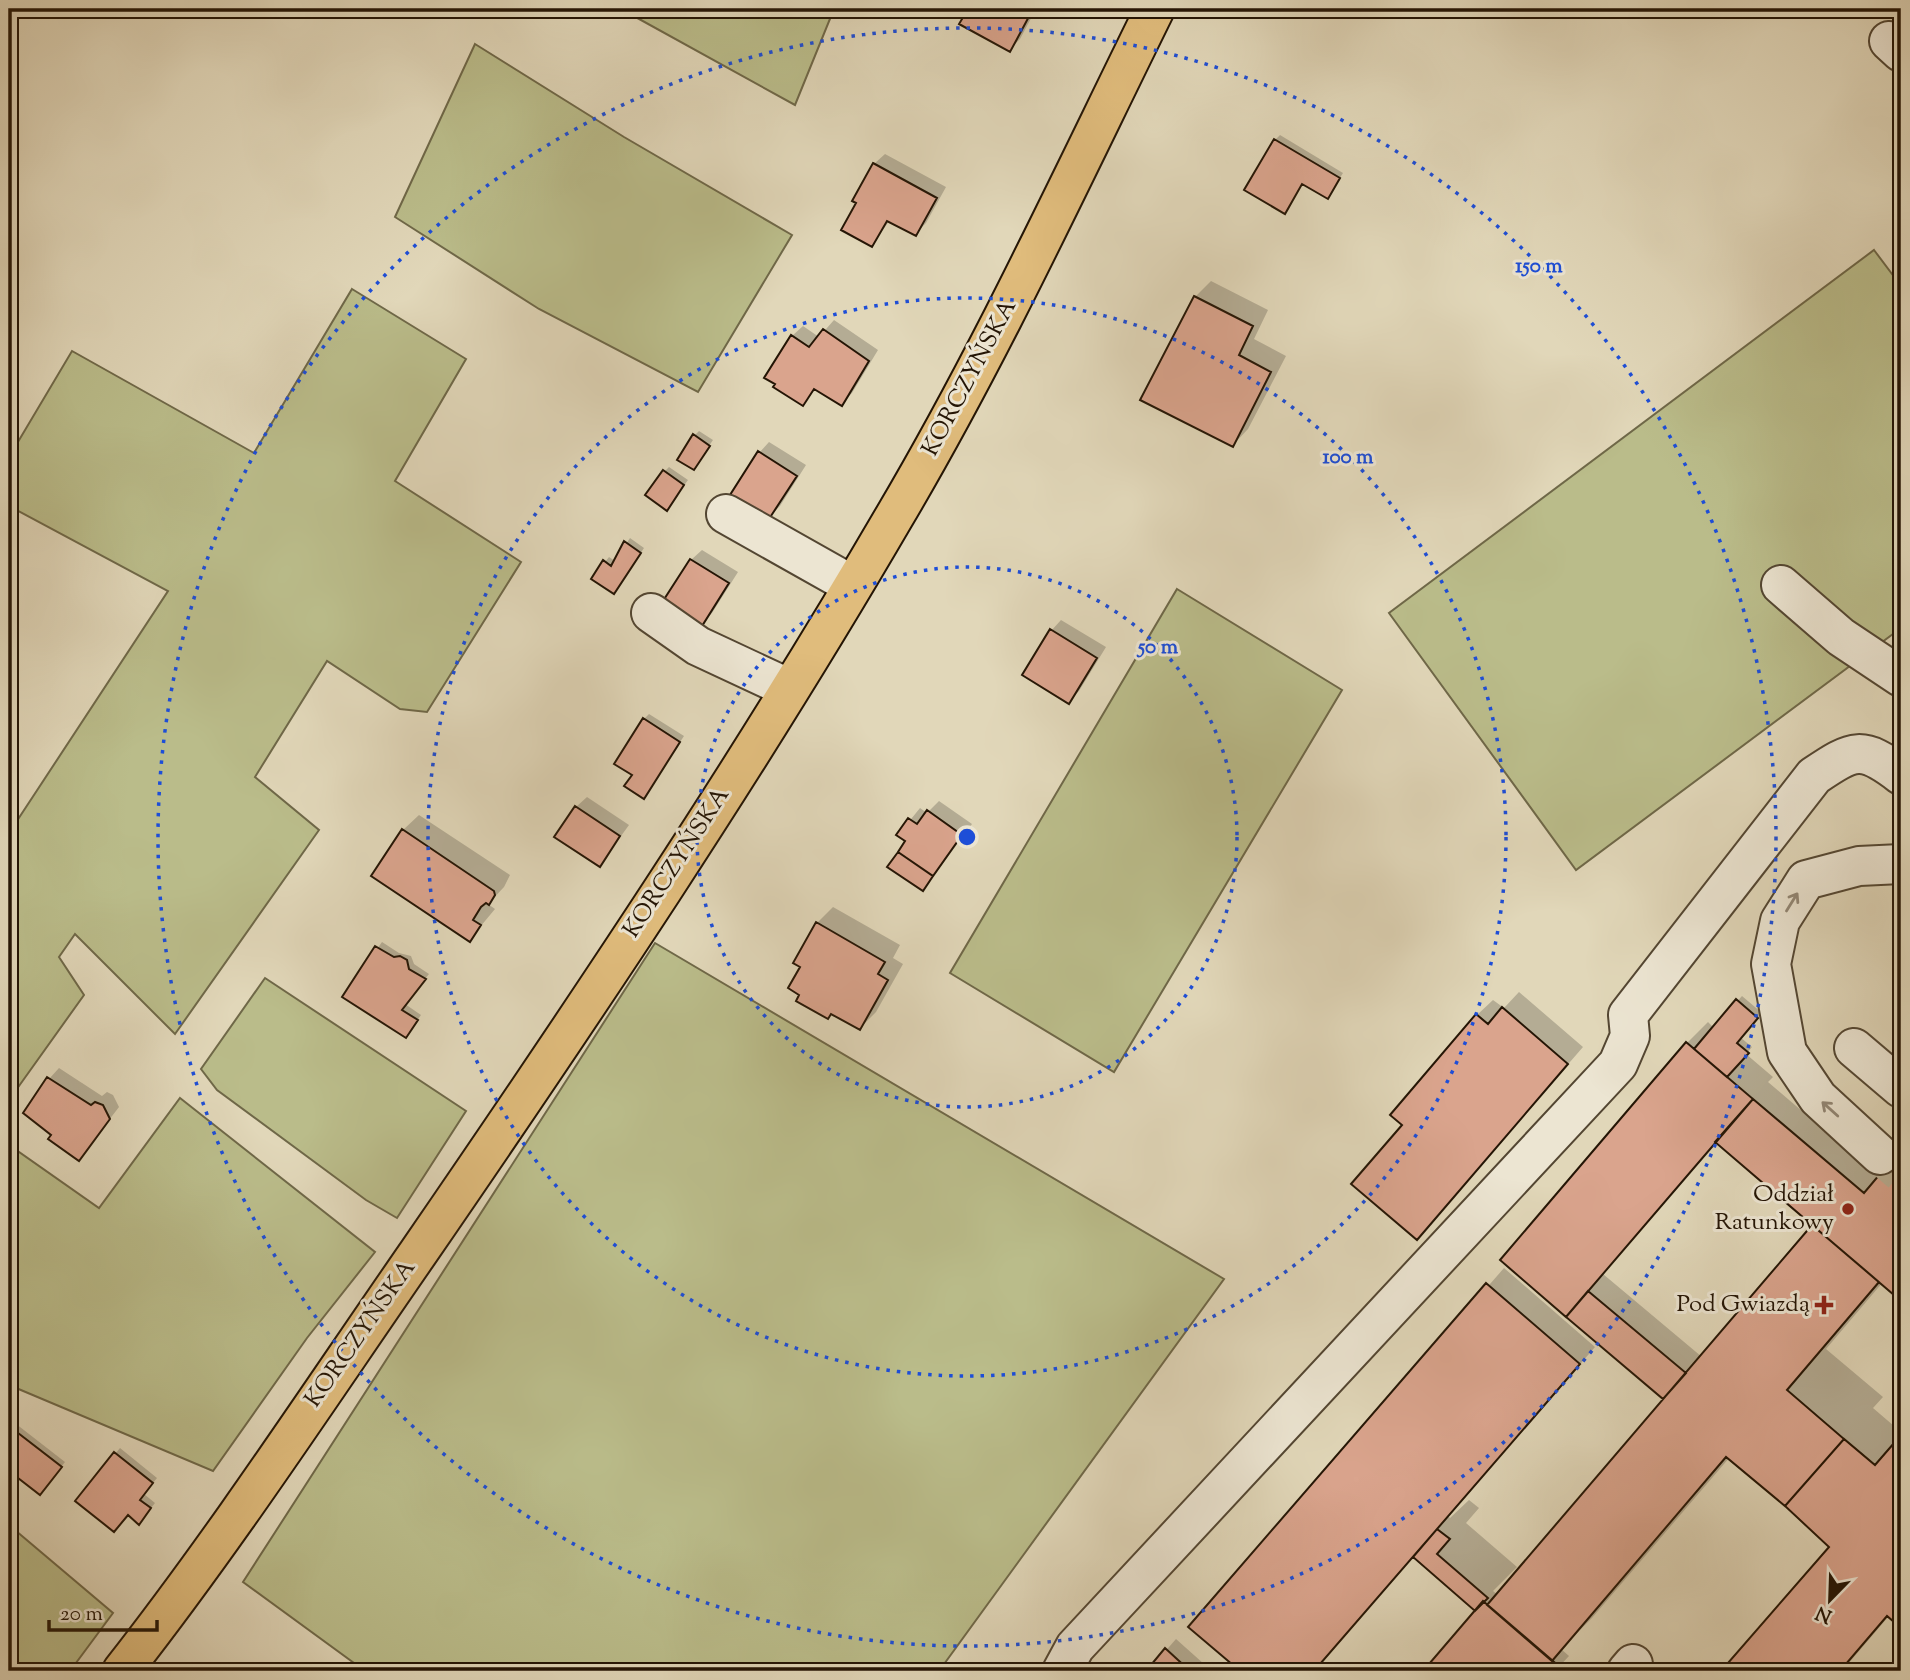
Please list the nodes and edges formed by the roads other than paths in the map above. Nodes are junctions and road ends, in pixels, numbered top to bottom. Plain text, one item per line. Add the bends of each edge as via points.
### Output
1 (1155, 9) edge
2 (726, 514) dead end
3 (852, 585) junction
4 (1781, 585) dead end
5 (650, 613) dead end
6 (1901, 677) edge
7 (788, 688) junction
8 (1901, 775) edge
9 (1901, 864) edge
10 (1854, 1048) dead end
11 (1901, 1088) edge
12 (1880, 1155) tunnel mouth
13 (122, 1671) edge
14 (1062, 1671) edge

1 - 3 main road, KORCZYŃSKA via 982,360
2 - 3 lane
3 - 7 main road, KORCZYŃSKA
4 - 6 lane via 1840,637
5 - 7 lane via 698,646
7 - 13 main road, KORCZYŃSKA via 477,1167 183,1594
8 - 14 lane via 1875,755 1846,755 1814,776 1633,1007 1628,1016 1630,1036 1618,1064 1075,1647
12 -> 9 lane via 1818,1098 1787,1052 1772,964 1780,921 1806,880 1859,866
10 - 11 lane

